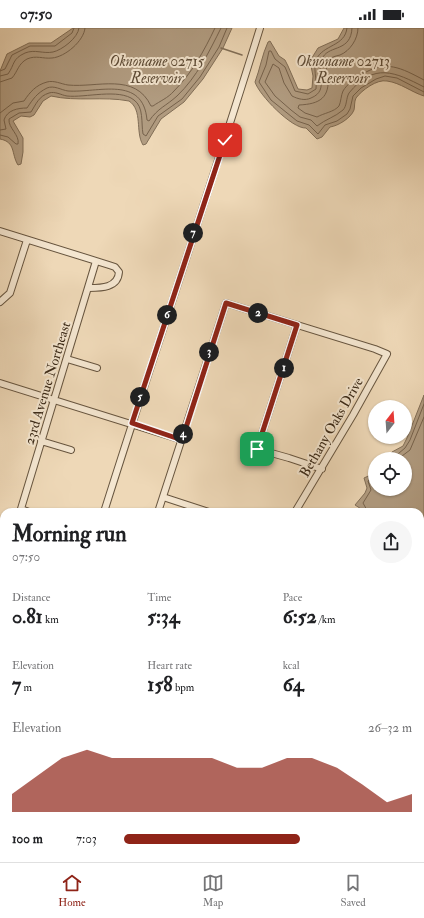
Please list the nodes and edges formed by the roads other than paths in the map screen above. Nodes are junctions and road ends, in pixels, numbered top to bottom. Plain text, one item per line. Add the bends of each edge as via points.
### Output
1 (260, 28) edge
2 (0, 231) edge
3 (27, 240) junction
4 (96, 261) junction
5 (89, 288) junction
6 (2, 301) edge
7 (297, 325) junction
8 (67, 359) junction
9 (97, 368) dead end
10 (0, 383) edge
11 (54, 401) junction
12 (132, 423) junction
13 (182, 440) junction
14 (41, 441) junction
15 (71, 450) dead end
16 (322, 469) junction
17 (163, 497) junction
18 (21, 508) edge
19 (105, 508) edge
20 (159, 508) edge
21 (197, 508) edge
22 (298, 508) edge

1 - 12 street
2 - 3 street
3 - 4 street
3 - 6 street via 10,293
4 - 5 street, 23rd Avenue Northeast
4 - 5 street via 115,267 119,275 109,286
5 - 8 street, 23rd Avenue Northeast
7 - 13 street via 226,303
7 - 16 street via 257,449
7 - 16 street, Bethany Oaks Drive via 387,354
8 - 9 street
8 - 11 street, 23rd Avenue Northeast
10 - 11 street
11 - 12 street
11 - 14 street, 23rd Avenue Northeast
12 - 13 street
12 - 19 street
13 - 17 street
14 - 15 street
14 - 18 street, 23rd Avenue Northeast
16 - 22 street, Bethany Oaks Drive
17 - 20 street
17 - 21 street

